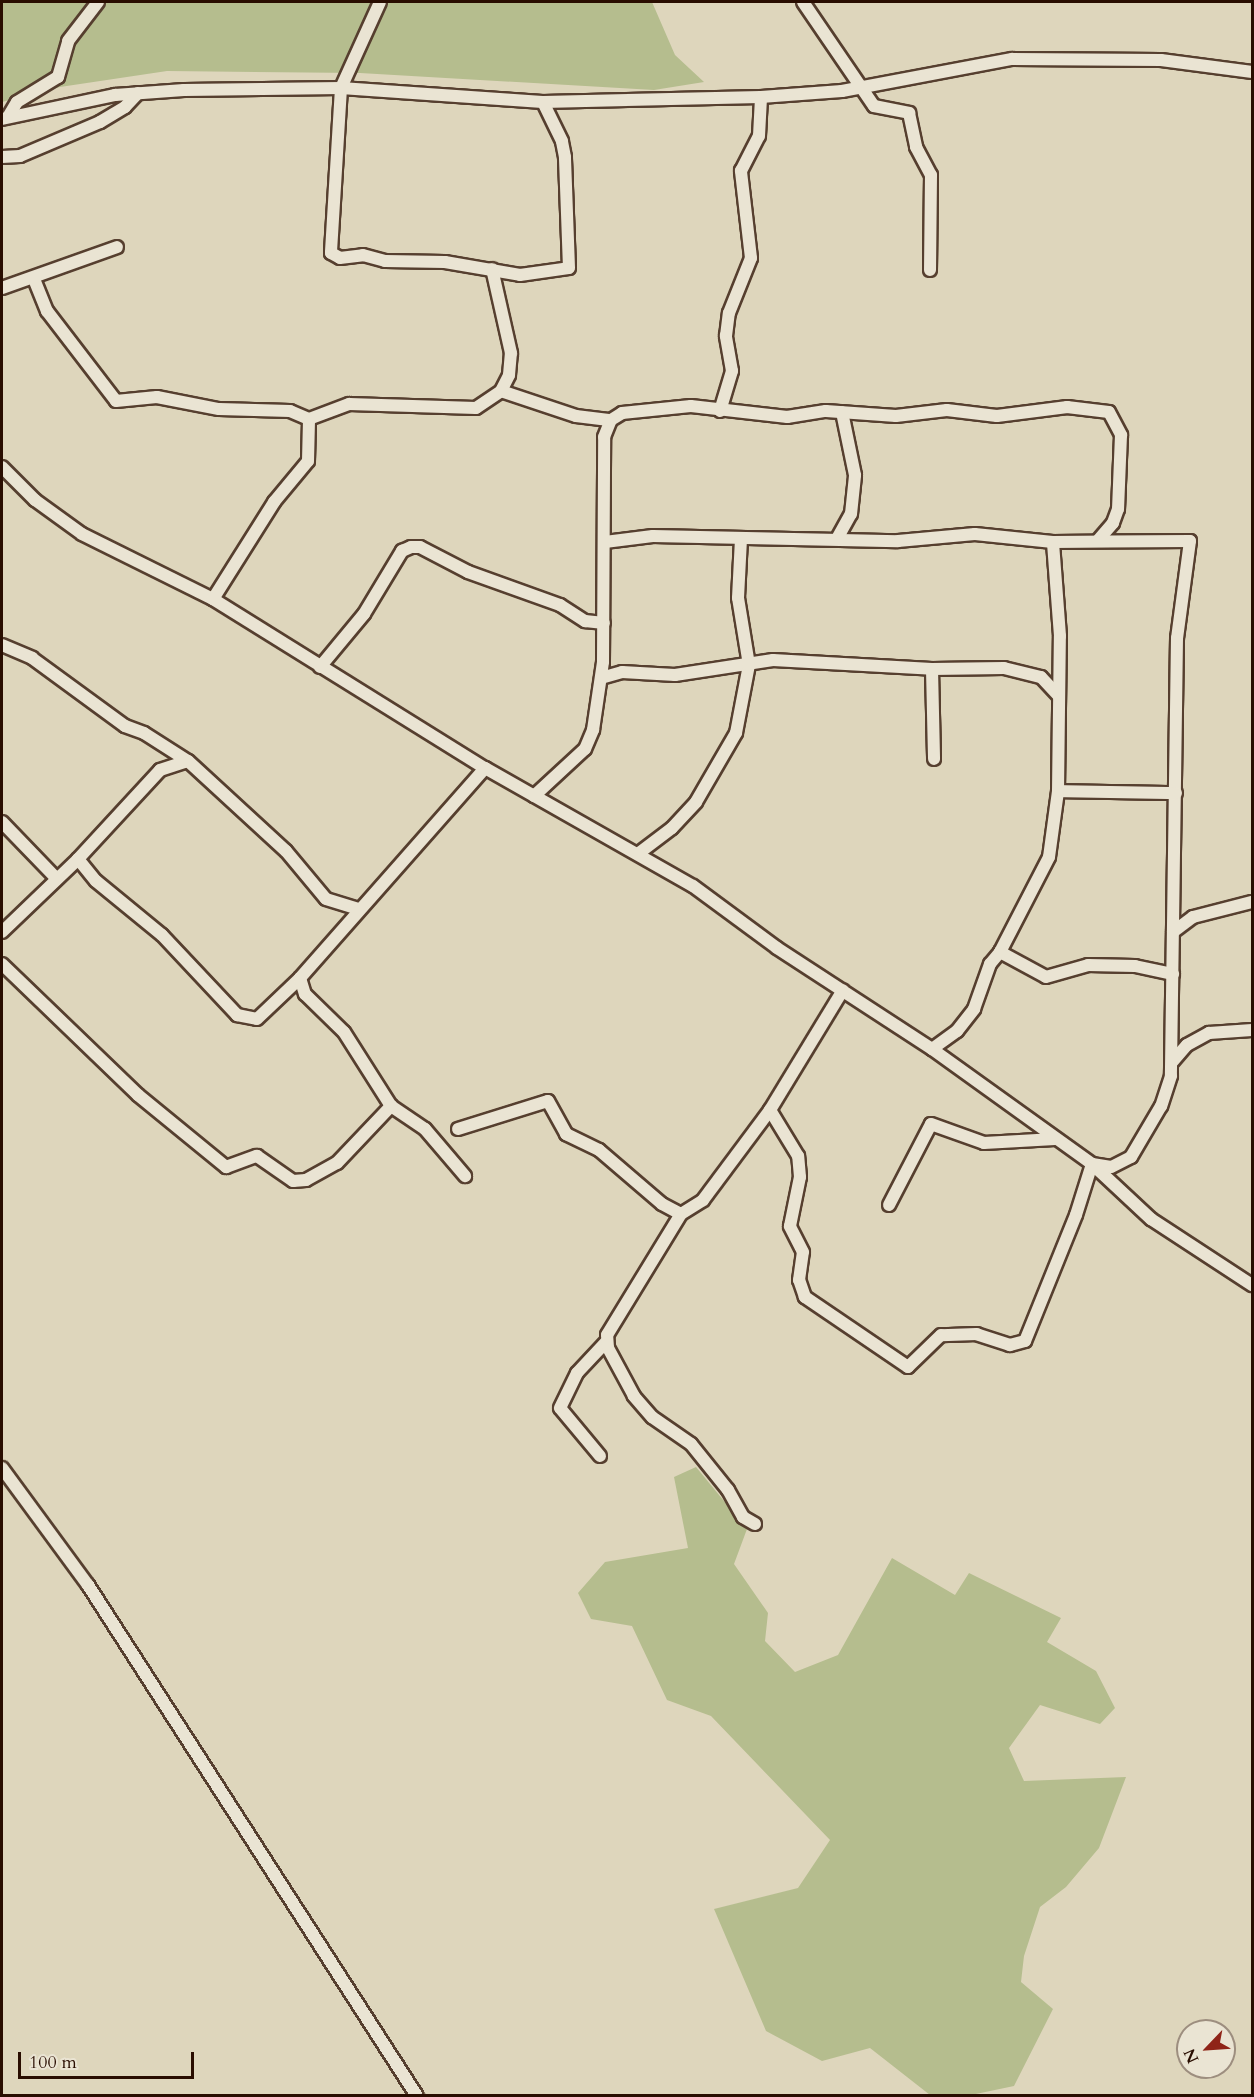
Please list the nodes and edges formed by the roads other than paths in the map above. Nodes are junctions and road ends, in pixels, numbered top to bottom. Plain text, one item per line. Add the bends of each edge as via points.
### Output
1 (98, 2) edge
2 (380, 2) edge
3 (802, 2) edge
4 (1252, 72) edge
5 (341, 88) junction
6 (859, 88) junction
7 (138, 93) junction
8 (761, 97) junction
9 (543, 102) junction
10 (5, 118) edge
11 (2, 158) edge
12 (117, 247) dead end
13 (492, 269) junction
14 (930, 270) dead end
15 (34, 279) junction
16 (2, 288) edge
17 (501, 391) junction
18 (720, 411) junction
19 (842, 412) junction
20 (309, 418) junction
21 (611, 420) junction
22 (2, 466) edge
23 (838, 537) junction
24 (741, 538) junction
25 (1098, 540) junction
26 (605, 542) junction
27 (1053, 542) junction
28 (213, 599) junction
29 (604, 623) junction
30 (2, 645) edge
31 (749, 664) junction
32 (320, 667) junction
33 (932, 669) junction
34 (601, 678) junction
35 (1059, 696) junction
36 (934, 759) dead end
37 (188, 761) junction
38 (485, 768) junction
39 (1058, 791) junction
40 (1176, 793) junction
41 (534, 796) junction
42 (2, 822) edge
43 (639, 852) junction
44 (78, 859) junction
45 (57, 879) junction
46 (1252, 902) edge
47 (358, 909) junction
48 (1173, 932) junction
49 (2, 933) edge
50 (1000, 952) junction
51 (2, 964) edge
52 (1173, 974) junction
53 (300, 978) junction
54 (843, 990) junction
55 (1252, 1030) edge
56 (932, 1049) junction
57 (1173, 1060) junction
58 (391, 1106) junction
59 (770, 1110) junction
60 (458, 1129) dead end
61 (1056, 1139) junction
62 (1092, 1164) junction
63 (465, 1176) dead end
64 (889, 1205) dead end
65 (681, 1214) junction
66 (1252, 1285) edge
67 (606, 1342) junction
68 (600, 1456) dead end
69 (2, 1468) edge
70 (755, 1524) dead end
71 (417, 2096) edge

1 - 10 street via 68,41 57,77 17,102
2 - 5 street
3 - 6 street
4 - 6 street via 1180,61 1012,59
5 - 7 street
5 - 9 street
5 - 13 street via 332,253 340,258 363,255 385,261 446,262
6 - 8 street
6 - 14 street via 874,106 904,111 912,121 916,147 931,175
7 - 10 street
7 - 11 street via 125,107 100,122 20,156
8 - 9 street
8 - 18 street via 759,136 741,171 751,258 729,313 726,336 732,371
9 - 13 street via 562,141 565,157 569,268 520,275
12 - 15 street
13 - 17 street via 511,353 509,375
15 - 16 street
15 - 20 street via 47,311 116,401 157,397 219,409 284,410
17 - 20 street via 476,408 349,404
17 - 21 street via 576,416
18 - 19 street via 787,417
18 - 21 street via 680,407 622,413
19 - 23 street via 855,475 851,514
19 - 25 street via 912,416 946,410 997,416 1067,407 1109,412 1121,435 1119,502 1113,523
20 - 28 street via 308,461 274,502
21 - 26 street via 604,449
22 - 28 street via 35,500 74,529
23 - 24 street
23 - 27 street via 898,541 1001,534
24 - 26 street via 653,536
24 - 31 street via 738,598
25 - 27 street
25 - 40 street via 1190,541 1177,638
26 - 29 street
27 - 35 street via 1060,636
28 - 32 street
29 - 32 street via 585,621 560,605 468,572 420,547 411,547 402,551 364,614
29 - 34 street
30 - 37 street via 33,658 125,726 144,733
31 - 33 street via 773,660
31 - 34 street via 675,675 628,672
31 - 43 street via 736,733 720,766 682,819
32 - 38 street
33 - 35 street via 1004,668 1027,672 1049,683
33 - 36 street
34 - 41 street via 590,742
35 - 39 street
37 - 44 street via 160,770
37 - 47 street via 286,851 326,899
38 - 41 street
38 - 47 street
39 - 40 street
39 - 50 street via 1049,858
40 - 48 street
41 - 43 street
42 - 45 street
43 - 54 street
44 - 45 street
44 - 53 street via 96,881 162,935 237,1015 257,1019
45 - 49 street
46 - 48 street via 1193,917
47 - 53 street
48 - 52 street
50 - 52 street via 1046,977 1088,965 1135,966
50 - 56 street via 990,964 968,1020
51 - 58 street via 138,1095 226,1167 257,1156 293,1181 306,1180 337,1163
52 - 57 street
53 - 58 street via 305,994 344,1032
54 - 56 street
54 - 59 street
55 - 57 street via 1209,1033 1187,1045
56 - 61 street
57 - 62 street via 1165,1097 1137,1149 1120,1164
58 - 63 street via 425,1129
59 - 62 street via 794,1146 800,1168 790,1226 803,1252 800,1289 805,1297 908,1367 941,1335 976,1334 1010,1345 1025,1341
59 - 65 street via 703,1200
60 - 65 street via 548,1101 566,1134 591,1145 662,1204
61 - 62 street
61 - 64 street via 984,1143 931,1124
62 - 66 street via 1151,1219
65 - 67 street via 610,1327
67 - 68 street via 577,1373 560,1408
67 - 70 street via 647,1412 692,1444 728,1490 743,1517
69 - 71 street via 88,1585

